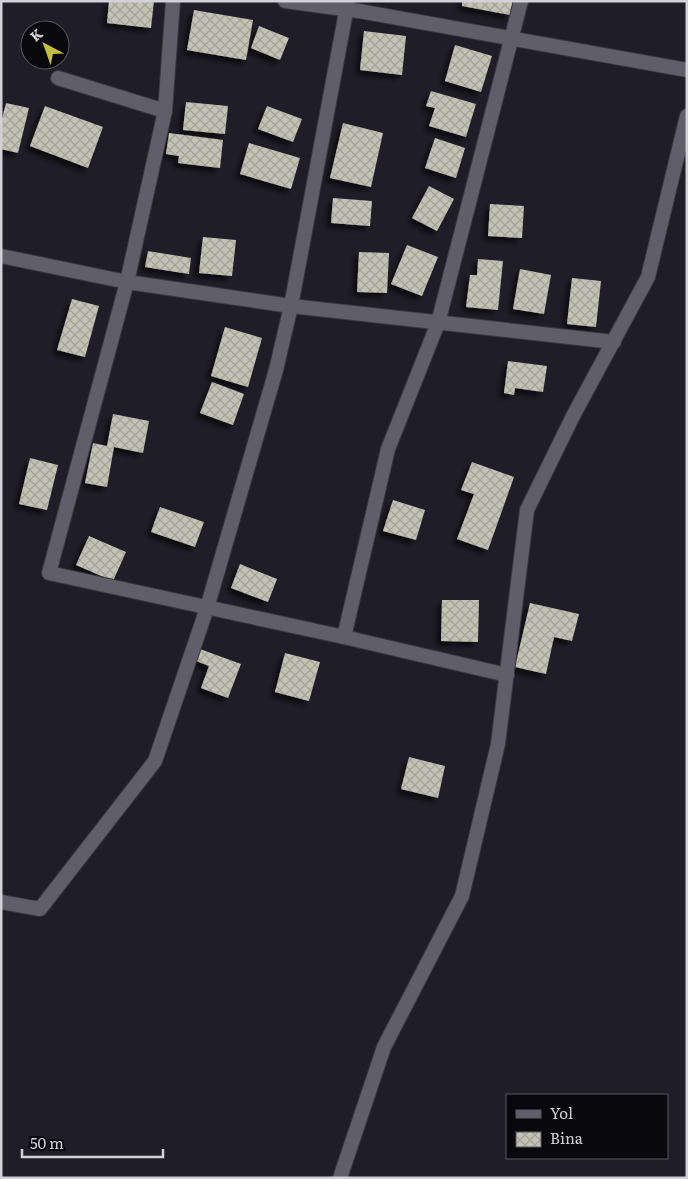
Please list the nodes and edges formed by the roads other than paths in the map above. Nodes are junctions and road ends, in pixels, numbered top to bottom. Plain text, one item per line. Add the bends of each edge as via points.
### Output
1 (172, 1) edge
2 (286, 1) edge
3 (521, 1) edge
4 (347, 5) edge
5 (512, 39) junction
6 (687, 70) edge
7 (58, 78) dead end
8 (165, 111) junction
9 (687, 116) edge
10 (1, 256) edge
11 (127, 282) junction
12 (291, 306) junction
13 (438, 323) junction
14 (614, 342) junction
15 (207, 608) junction
16 (344, 636) junction
17 (506, 674) junction
18 (1, 902) edge
19 (340, 1178) edge

1 - 8 street
2 - 4 street
3 - 5 street
4 - 5 street
4 - 12 street
5 - 6 street
5 - 13 street
7 - 8 street
8 - 11 street
9 - 14 street via 648,277
10 - 11 street
11 - 12 street
11 - 15 street via 49,574
12 - 13 street
12 - 15 street via 276,370
13 - 14 street
13 - 16 street via 388,449
14 - 17 street via 527,510
15 - 16 street
15 - 18 street via 155,760 40,909
16 - 17 street
17 - 19 street via 498,744 462,896 384,1047

